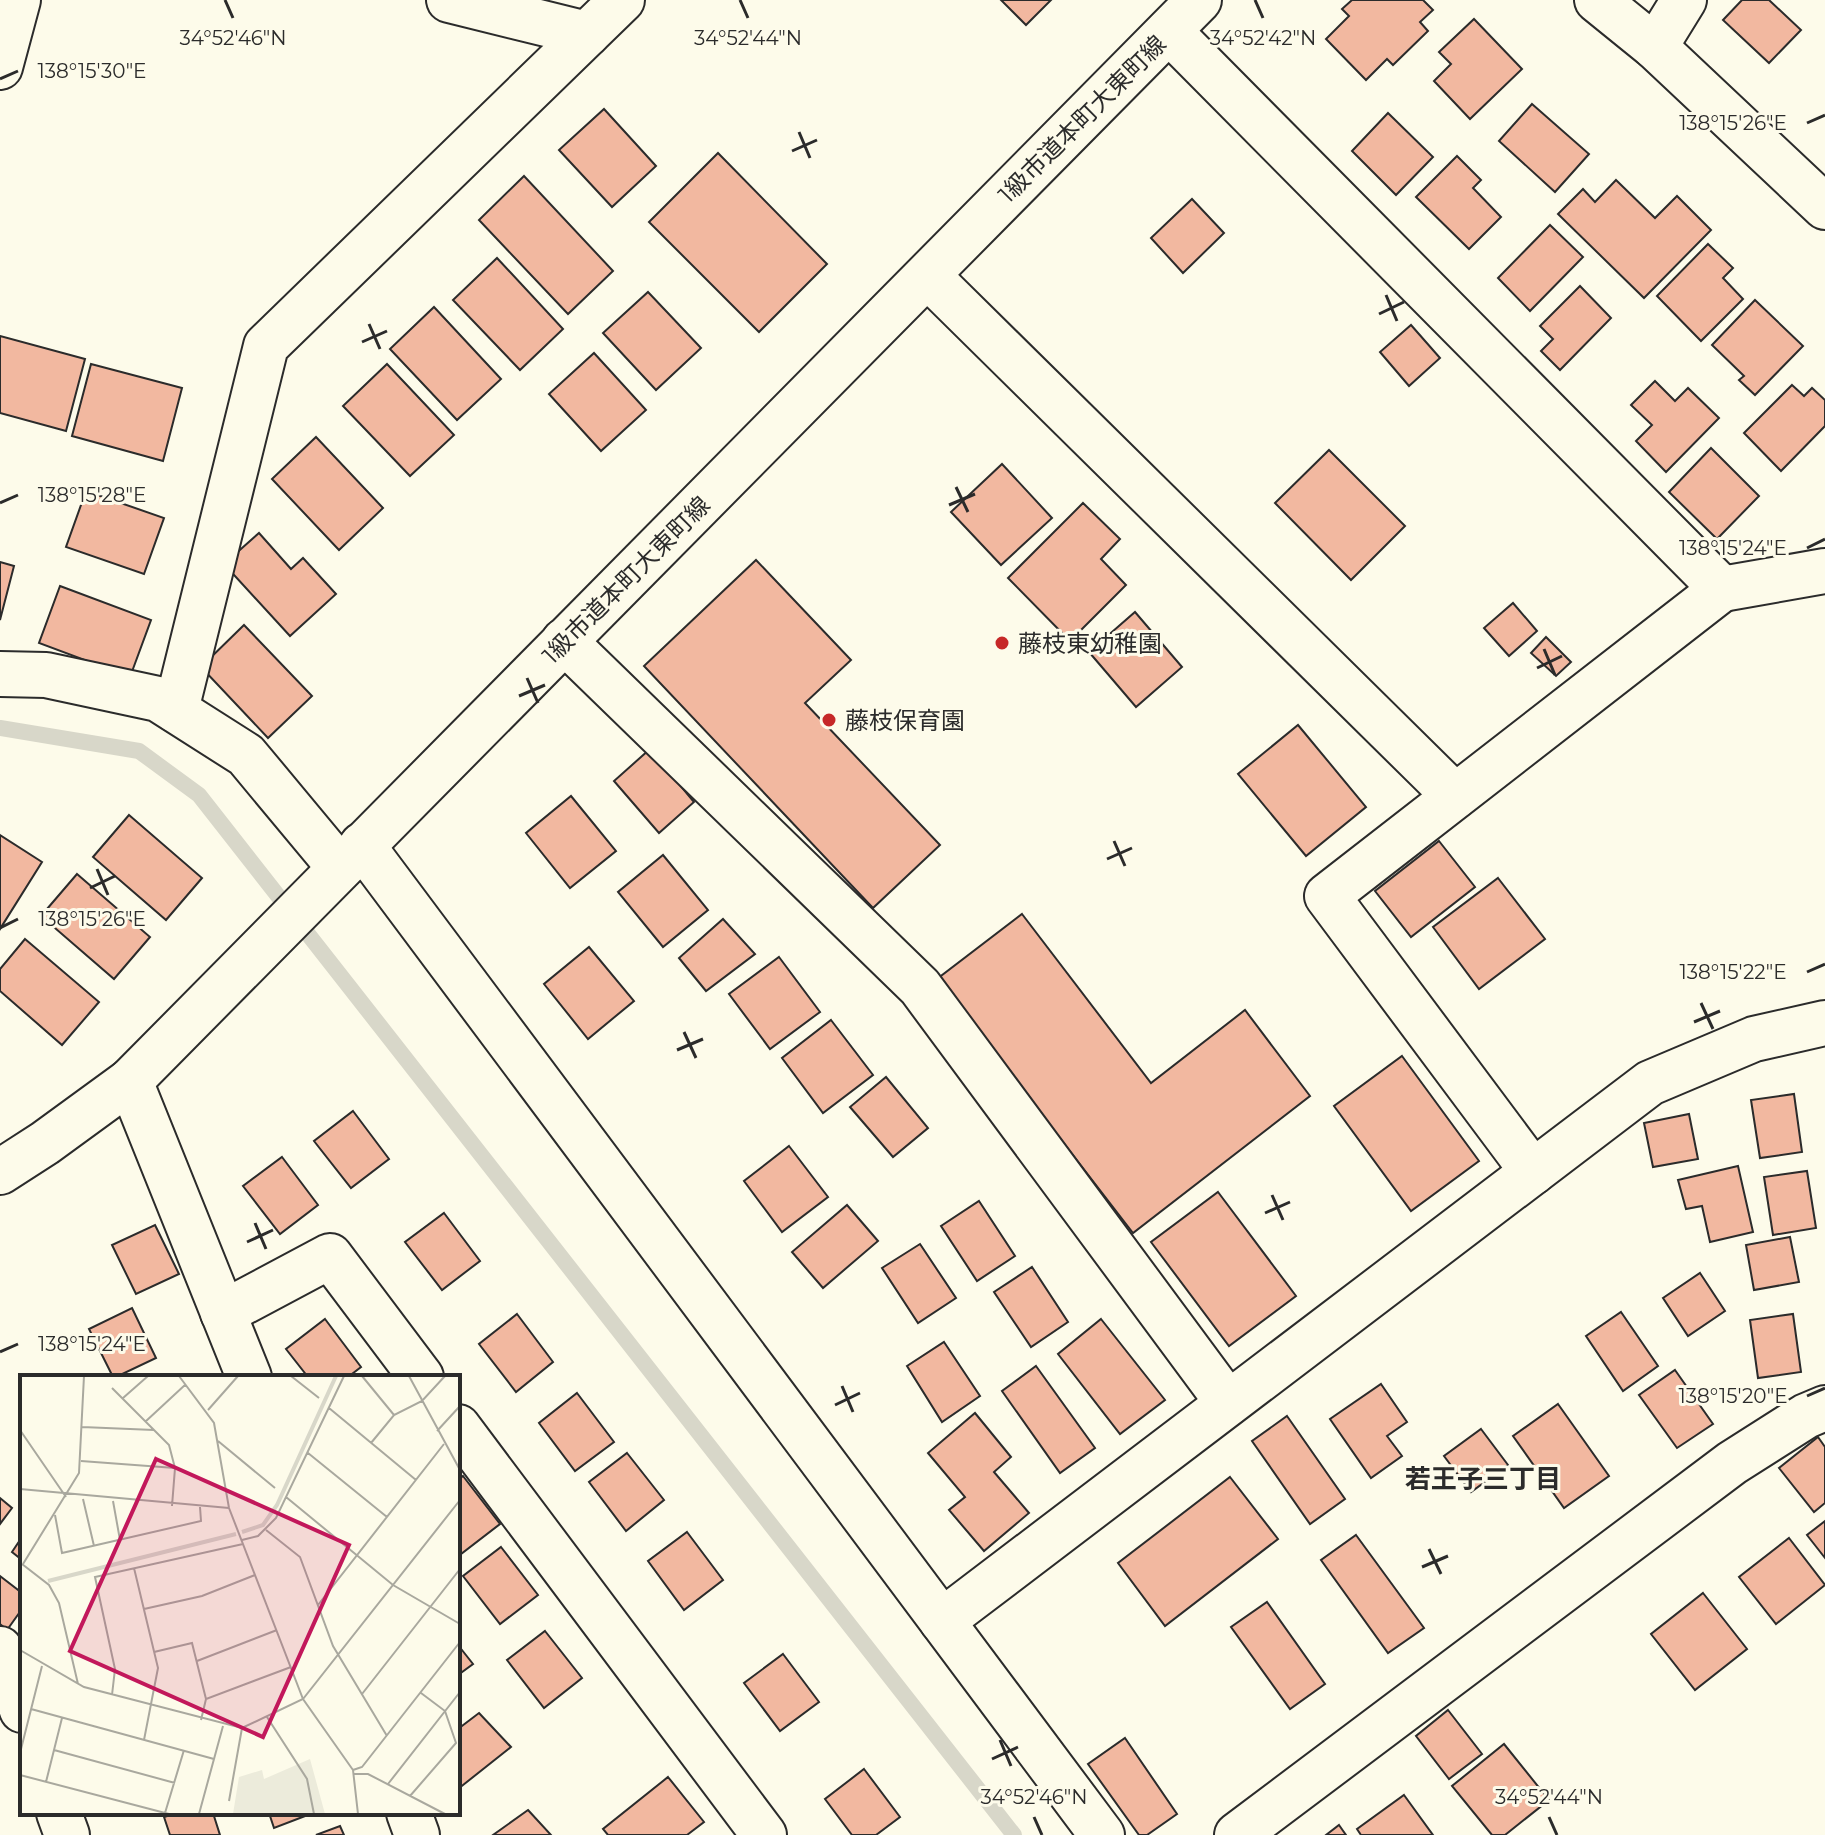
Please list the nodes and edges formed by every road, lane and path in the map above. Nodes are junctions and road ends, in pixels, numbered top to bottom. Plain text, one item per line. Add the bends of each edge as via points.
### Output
1 (18, 0) edge
2 (449, 0) edge
3 (622, 0) edge
4 (1199, 0) edge
5 (1597, 0) edge
6 (1684, 0) edge
7 (1169, 31) junction
8 (587, 34) junction
9 (1655, 47) junction
10 (0, 67) edge
11 (1825, 207) edge
12 (928, 276) junction
13 (1825, 571) edge
14 (1722, 589) junction
15 (564, 641) junction
16 (0, 674) edge
17 (176, 710) junction
18 (1455, 796) junction
19 (351, 857) junction
20 (1825, 1023) edge
21 (130, 1081) junction
22 (0, 1172) edge
23 (1533, 1172) junction
24 (223, 1313) junction
25 (248, 1375) edge
26 (419, 1375) edge
27 (1228, 1403) junction
28 (1825, 1408) edge
29 (460, 1430) edge
30 (942, 1621) junction
31 (20, 1642) edge
32 (0, 1648) edge
33 (20, 1704) edge
34 (60, 1815) edge
35 (410, 1815) edge
36 (761, 1834) edge
37 (67, 1835) edge
38 (417, 1835) edge
39 (1102, 1835) edge
40 (1237, 1835) edge

1 - 10 street
2 - 8 street
3 - 8 street
4 - 7 street, 1級市道本町大東町線
5 - 9 street
6 - 9 street
7 - 12 street, 1級市道本町大東町線
7 - 14 street
8 - 17 street via 266,346
9 - 11 street
12 - 15 street, 1級市道本町大東町線
12 - 18 street
13 - 14 street
14 - 18 street
15 - 19 street, 1級市道本町大東町線
15 - 27 street via 920,987
16 - 17 street via 46,675 158,699
17 - 19 street via 246,755
18 - 23 street via 1327,896
19 - 21 street, 1級市道本町大東町線
19 - 30 street
20 - 23 street via 1754,1039 1650,1083
21 - 22 street, 1級市道本町大東町線
21 - 24 street
23 - 27 street
24 - 25 street
24 - 26 street via 330,1256
27 - 30 street
28 - 40 street via 1732,1463
29 - 36 street
30 - 39 street
31 - 32 street
32 - 33 street
34 - 37 street
35 - 38 street

